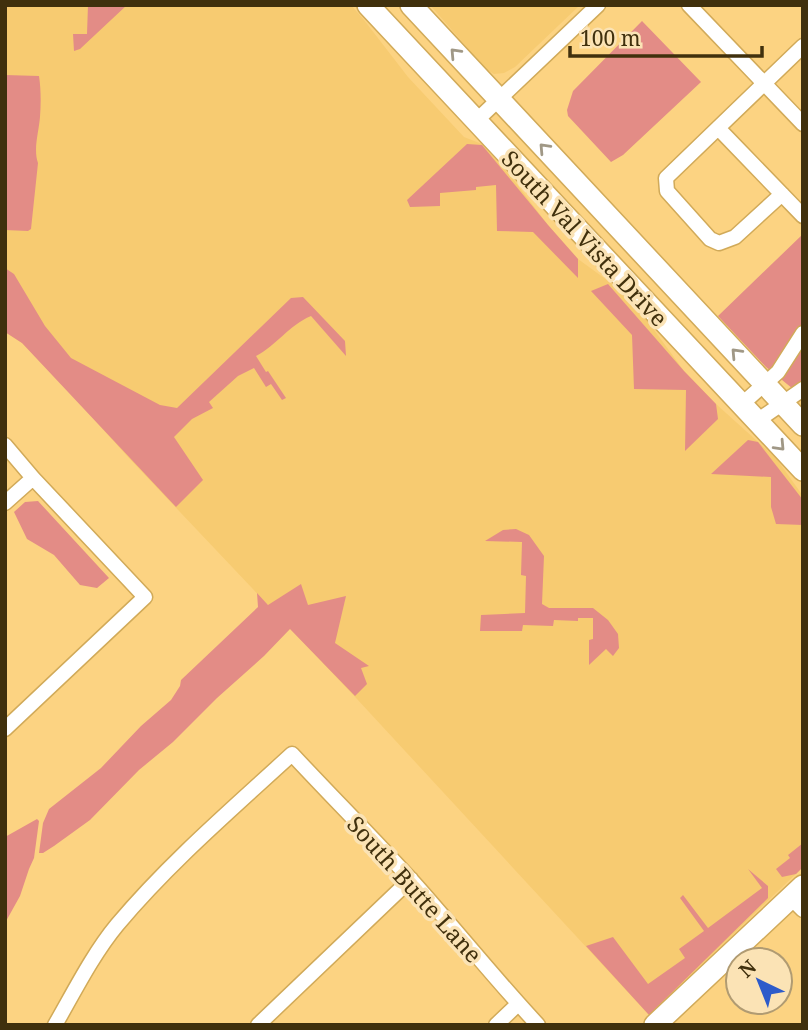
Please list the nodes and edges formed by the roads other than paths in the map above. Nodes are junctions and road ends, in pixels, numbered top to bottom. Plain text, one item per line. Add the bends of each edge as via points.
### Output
1 (368, 5) edge
2 (411, 5) edge
3 (598, 5) edge
4 (689, 5) edge
5 (803, 46) edge
6 (763, 83) junction
7 (499, 100) junction
8 (476, 121) junction
9 (803, 124) edge
10 (718, 128) junction
11 (782, 194) junction
12 (803, 216) edge
13 (803, 333) edge
14 (764, 383) junction
15 (803, 388) edge
16 (783, 403) junction
17 (741, 405) junction
18 (757, 421) junction
19 (803, 425) edge
20 (5, 445) edge
21 (803, 470) edge
22 (33, 478) junction
23 (5, 503) edge
24 (5, 729) edge
25 (411, 879) junction
26 (799, 898) edge
27 (518, 1004) junction
28 (55, 1025) edge
29 (258, 1025) edge
30 (496, 1025) edge
31 (538, 1025) edge
32 (655, 1025) edge

1 - 8 main road, South Val Vista Drive
7 -> 2 main road, South Val Vista Drive
3 - 7 street
4 - 6 street
5 - 6 street
6 - 9 street
6 - 10 street
7 - 8 street
14 -> 7 main road, South Val Vista Drive
8 - 17 main road, South Val Vista Drive
10 - 11 street
10 - 11 street via 666,178 667,191 710,239 719,243 735,237
11 - 12 street
13 - 14 street via 783,366
14 - 16 main road, South Val Vista Drive
14 - 17 street
15 - 16 street
16 - 18 street
16 - 19 main road, South Val Vista Drive
17 - 18 main road, South Val Vista Drive
18 -> 21 main road, South Val Vista Drive
20 - 22 street
22 - 23 street
22 - 24 street via 145,597
25 - 27 street, South Butte Lane
25 - 28 street, South Butte Lane via 292,754 181,857 116,926
25 - 29 street
26 - 32 main road
27 - 30 street
27 - 31 street, South Butte Lane

